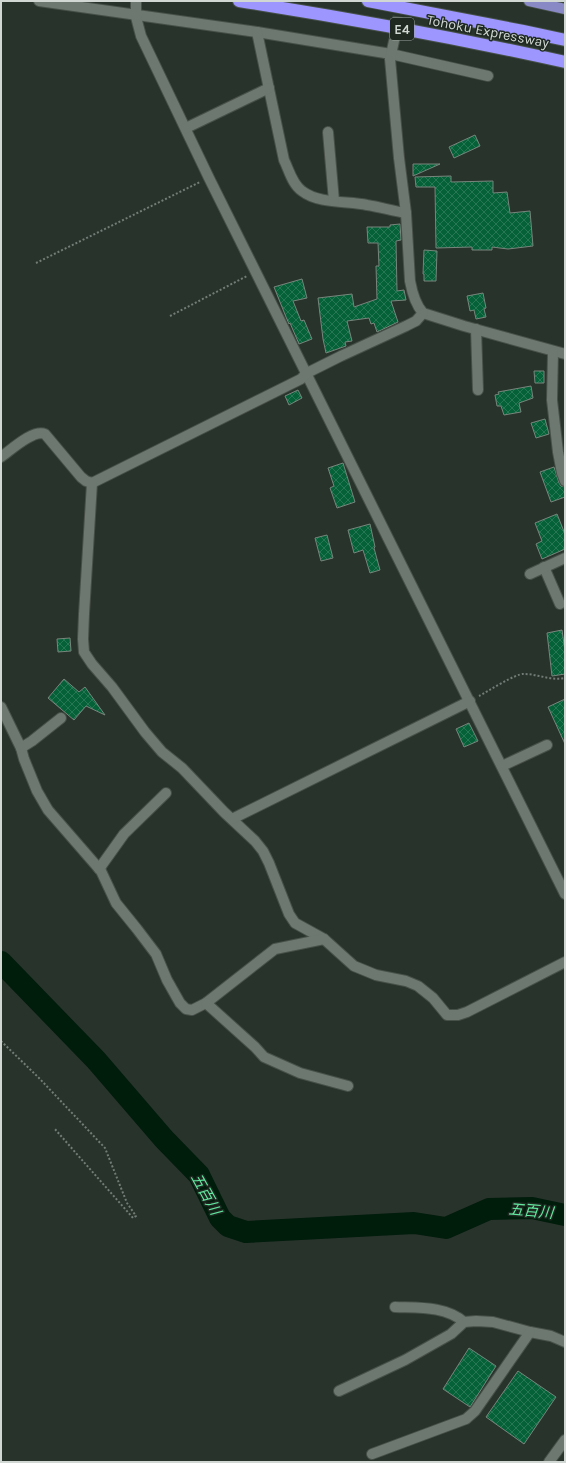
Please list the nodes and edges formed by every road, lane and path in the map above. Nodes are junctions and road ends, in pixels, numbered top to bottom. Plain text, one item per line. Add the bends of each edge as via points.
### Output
1 (39, 1) edge
2 (136, 1) edge
3 (239, 1) edge
4 (368, 1) edge
5 (529, 1) edge
6 (565, 8) edge
7 (136, 14) junction
8 (257, 32) junction
9 (565, 40) edge
10 (394, 41) tunnel mouth
11 (391, 54) junction
12 (565, 62) edge
13 (488, 76) dead end
14 (269, 88) junction
15 (186, 128) junction
16 (328, 132) dead end
17 (209, 178) junction
18 (334, 201) junction
19 (406, 214) junction
20 (36, 263) dead end
21 (257, 272) junction
22 (423, 313) junction
23 (170, 316) dead end
24 (476, 330) junction
25 (553, 352) junction
26 (565, 354) edge
27 (307, 373) junction
28 (478, 390) dead end
29 (560, 432) edge
30 (1, 457) edge
31 (565, 481) edge
32 (92, 483) junction
33 (565, 558) edge
34 (544, 567) junction
35 (530, 574) dead end
36 (560, 604) dead end
37 (565, 678) edge
38 (470, 701) junction
39 (1, 707) edge
40 (62, 718) dead end
41 (547, 745) dead end
42 (21, 748) junction
43 (502, 766) junction
44 (166, 793) dead end
45 (232, 819) junction
46 (99, 869) junction
47 (565, 894) edge
48 (324, 939) junction
49 (565, 962) edge
50 (206, 1003) junction
51 (1, 1041) edge
52 (348, 1086) dead end
53 (54, 1128) dead end
54 (395, 1307) dead end
55 (464, 1322) junction
56 (530, 1332) junction
57 (565, 1342) edge
58 (339, 1390) dead end
59 (565, 1440) edge
60 (372, 1454) dead end
61 (550, 1462) edge

1 - 7 street
2 - 7 street
3 - 12 highway, Tohoku Expressway / E4 via 387,26
4 - 9 highway, Tohoku Expressway / E4
5 - 6 main road
7 - 8 street
7 - 15 street via 141,36
8 - 11 street
8 - 14 street
10 - 11 street
11 - 13 street
11 - 19 street
14 - 15 street
14 - 18 street via 284,160 295,183 308,195
15 - 17 street
16 - 18 street
17 - 20 path
17 - 21 street
18 - 19 street
19 - 22 street via 410,281 414,299
21 - 23 path
21 - 27 street
22 - 24 street
22 - 27 street via 416,321
24 - 25 street
24 - 28 street
25 - 26 street
25 - 29 street via 552,400
27 - 32 street via 301,379
27 - 38 street
29 - 31 street via 562,473
30 - 32 street via 26,439 45,434 80,477
32 - 45 street via 84,652 162,752 182,768
33 - 34 street
34 - 35 street
34 - 36 street
37 - 38 path via 522,673
38 - 43 street
38 - 45 street
39 - 42 street
40 - 42 street
41 - 43 street
42 - 46 street via 37,791 48,810
43 - 47 street
44 - 46 street via 124,834
45 - 48 street via 263,851 295,923
46 - 50 street via 116,903 156,954 180,1003 186,1009 192,1010
48 - 49 street via 361,970 418,986 451,1016 467,1012
48 - 50 street via 275,949
50 - 52 street via 264,1058 300,1073
51 - 53 path via 105,1148 127,1203 136,1216 133,1218
54 - 55 street via 441,1310 458,1316
55 - 56 street via 493,1322
55 - 58 street via 451,1334 405,1360
56 - 57 street
56 - 60 street via 466,1419
59 - 61 street

